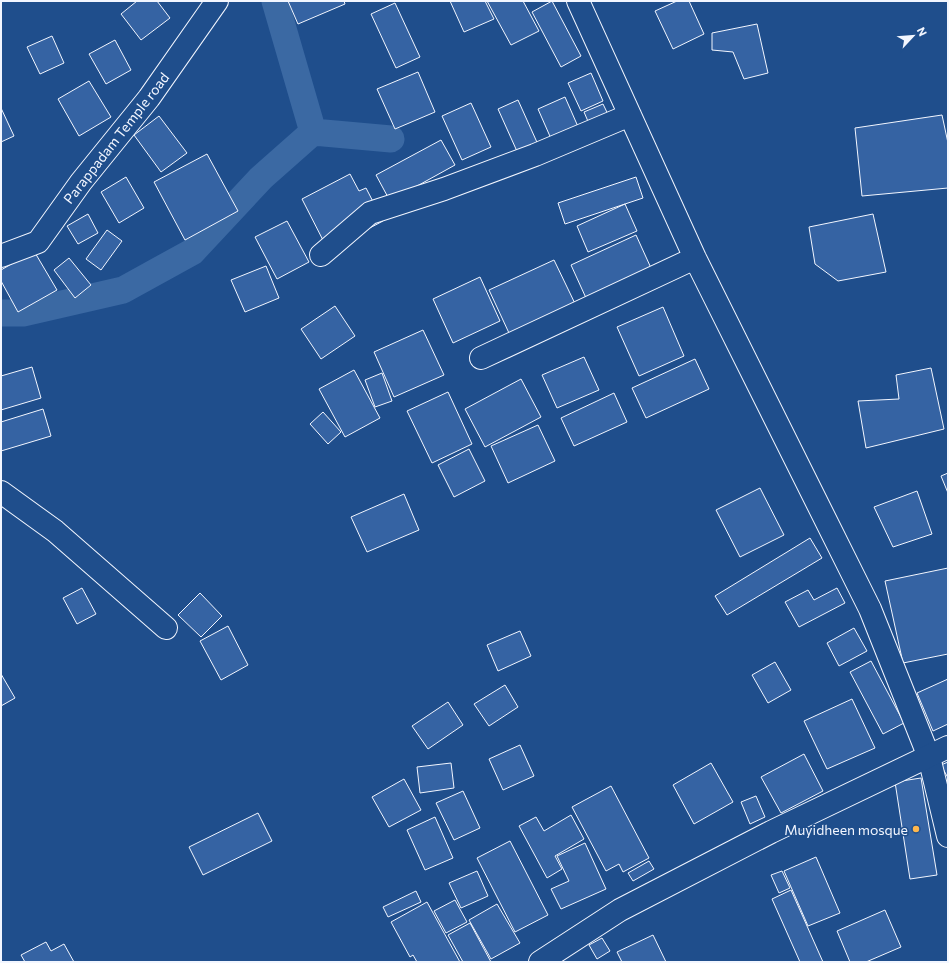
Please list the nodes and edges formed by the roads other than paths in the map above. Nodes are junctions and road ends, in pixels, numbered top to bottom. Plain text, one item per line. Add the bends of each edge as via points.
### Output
1 (217, 1) edge
2 (578, 1) edge
3 (630, 115) junction
4 (321, 255) dead end
5 (1, 256) edge
6 (695, 258) junction
7 (481, 358) dead end
8 (1, 492) edge
9 (166, 628) dead end
10 (939, 752) edge
11 (948, 836) edge
12 (540, 962) edge

1 - 5 street, Parappadam Temple road via 149,98 81,182 38,242
2 - 3 street
3 - 4 street via 536,154 370,213
3 - 6 street
6 - 7 street
6 - 10 street
8 - 9 street via 55,531
10 - 11 street
10 - 12 street via 771,832 620,910

